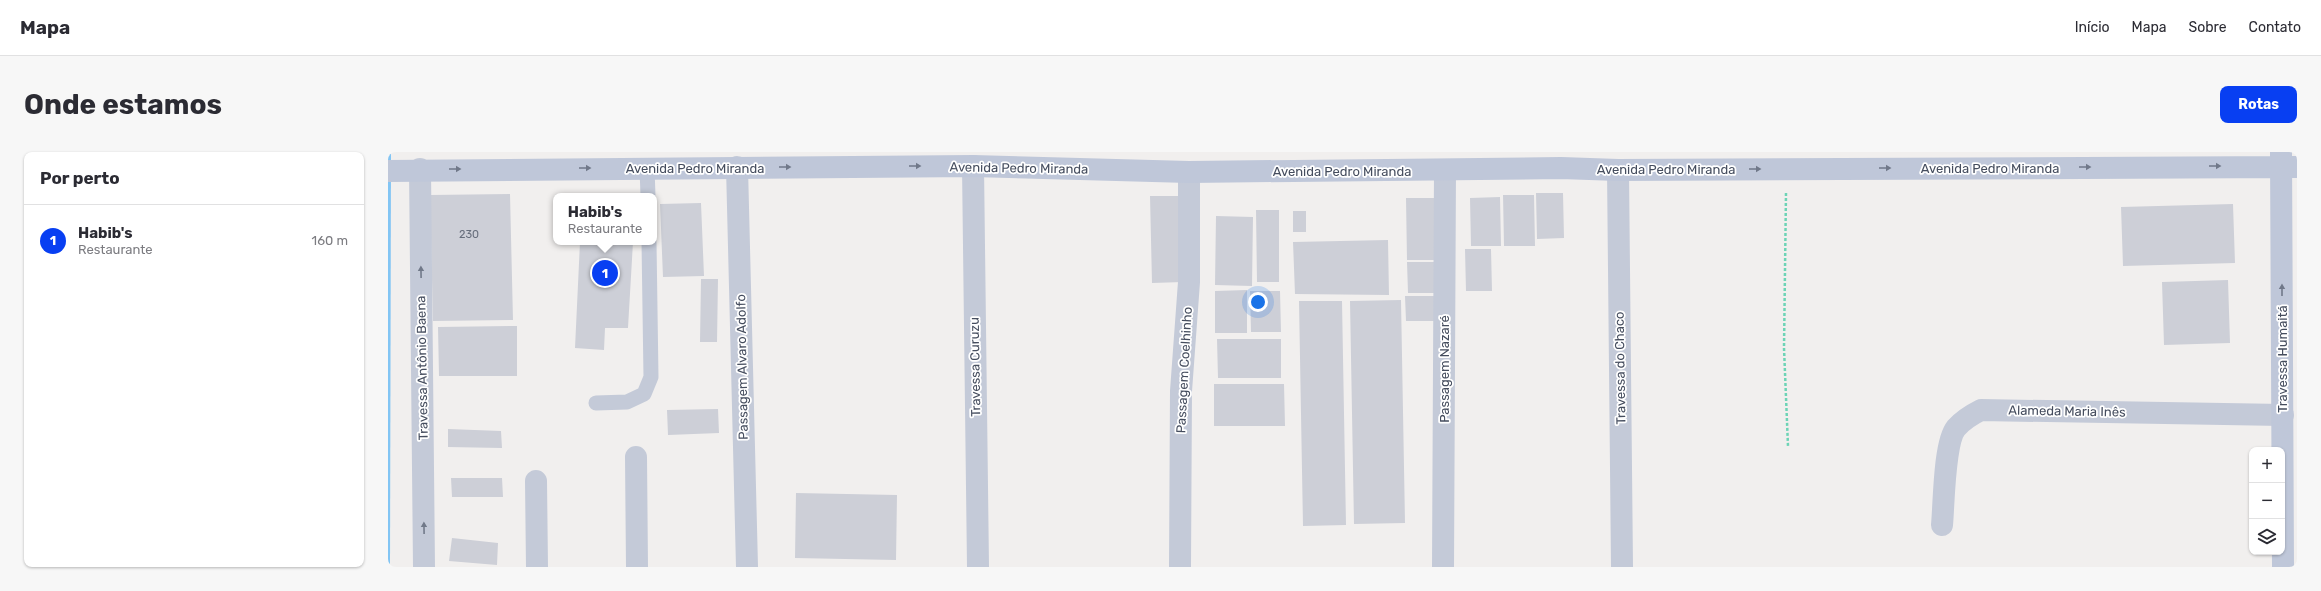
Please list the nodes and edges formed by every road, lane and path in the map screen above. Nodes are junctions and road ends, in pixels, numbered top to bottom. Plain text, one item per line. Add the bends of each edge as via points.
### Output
1 (2287, 162) edge
2 (973, 166) junction
3 (737, 167) junction
4 (648, 168) junction
5 (1786, 169) junction
6 (403, 170) edge
7 (1445, 170) junction
8 (1618, 170) junction
9 (1189, 172) junction
10 (648, 193) edge
11 (649, 245) edge
12 (596, 403) dead end
13 (2283, 415) junction
14 (1788, 446) dead end
15 (636, 457) dead end
16 (536, 481) dead end
17 (1942, 525) dead end
18 (424, 567) edge
19 (537, 567) edge
20 (637, 567) edge
21 (747, 567) edge
22 (978, 567) edge
23 (1180, 567) edge
24 (1443, 567) edge
25 (1622, 567) edge
26 (2283, 567) edge

5 -> 1 main road, Avenida Pedro Miranda
13 -> 1 main road, Travessa Humaitá
3 -> 2 main road, Avenida Pedro Miranda
2 - 9 main road, Avenida Pedro Miranda
2 - 22 street, Travessa Curuzu
3 - 4 main road, Avenida Pedro Miranda
3 - 21 street, Passagem Alvaro Adolfo
6 -> 4 main road, Avenida Pedro Miranda
4 - 10 lane
8 -> 5 main road, Avenida Pedro Miranda
5 - 14 path via 1784,348
18 -> 6 street, Travessa Antônio Baena
7 - 8 main road, Avenida Pedro Miranda
7 - 9 main road, Avenida Pedro Miranda
7 - 24 street, Passagem Nazaré
8 - 25 street, Travessa do Chaco
9 - 23 street, Passagem Coelhinho via 1189,282 1181,391
11 - 12 lane via 651,377 644,394 627,402
13 - 17 street, Alameda Maria Inês via 1980,410 1955,429 1949,444
13 - 26 main road, Travessa Humaitá
15 - 20 street
16 - 19 street

